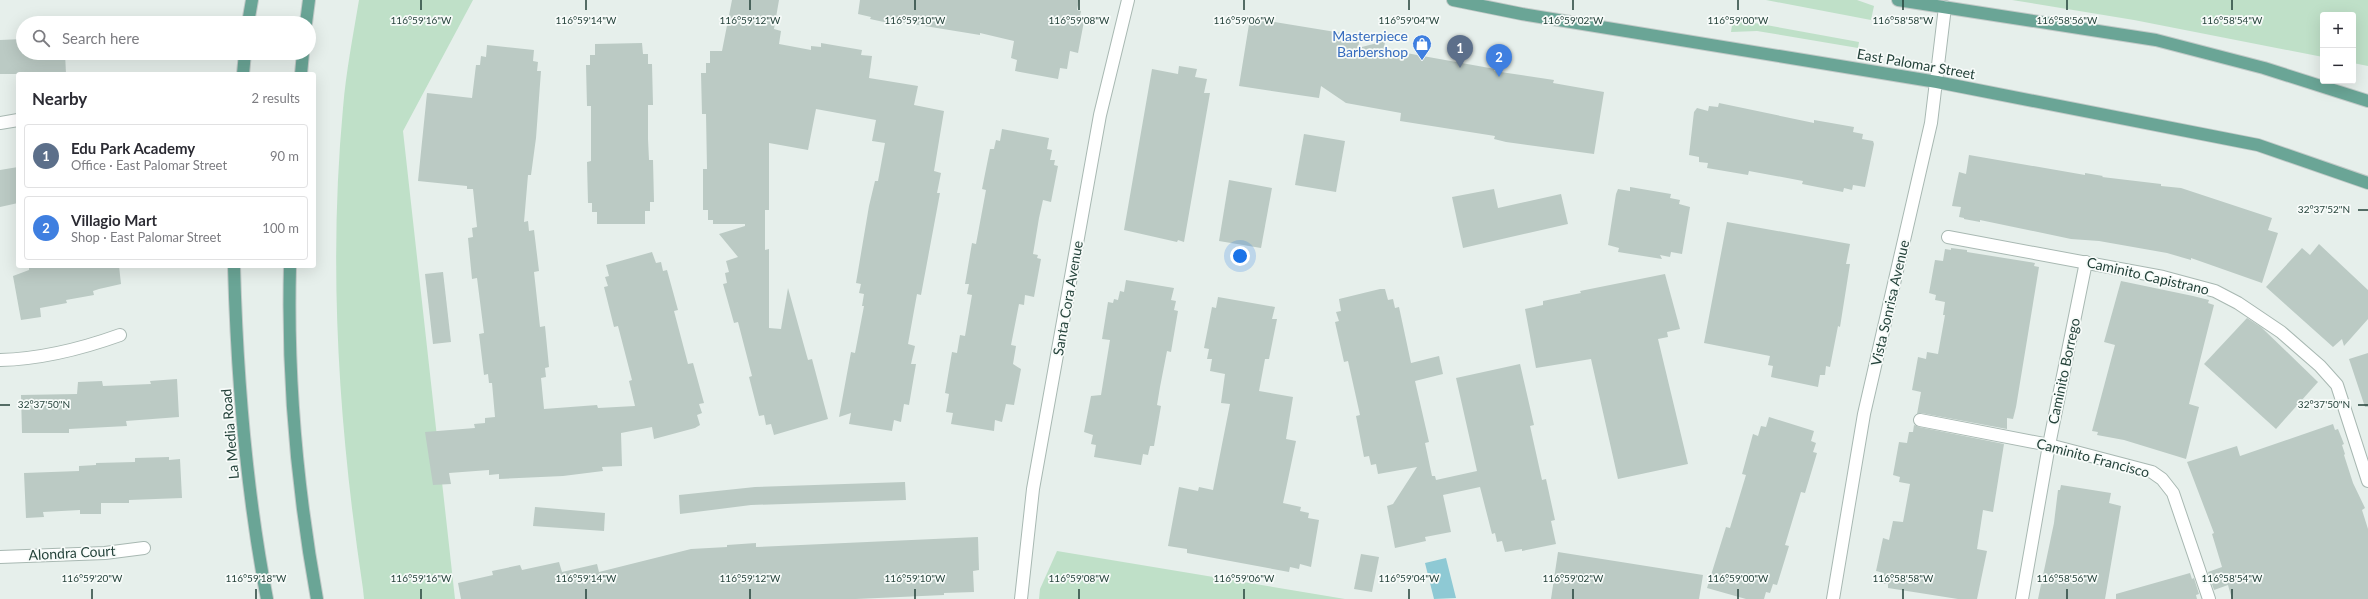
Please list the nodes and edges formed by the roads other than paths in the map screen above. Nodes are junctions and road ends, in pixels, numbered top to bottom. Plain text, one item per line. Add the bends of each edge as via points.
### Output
1 (252, 0) edge
2 (309, 0) edge
3 (1128, 0) edge
4 (1453, 0) edge
5 (1898, 0) edge
6 (1945, 7) junction
7 (249, 16) edge
8 (307, 16) edge
9 (244, 60) edge
10 (302, 60) edge
11 (243, 72) edge
12 (301, 72) edge
13 (1937, 82) junction
14 (2368, 101) edge
15 (16, 120) edge
16 (0, 123) edge
17 (2368, 183) edge
18 (1948, 237) dead end
19 (2086, 262) junction
20 (234, 268) edge
21 (290, 268) edge
22 (120, 335) dead end
23 (0, 360) edge
24 (1920, 420) dead end
25 (2049, 445) junction
26 (2368, 481) edge
27 (144, 548) dead end
28 (0, 557) edge
29 (267, 599) edge
30 (317, 599) edge
31 (1021, 599) edge
32 (1833, 599) edge
33 (2022, 599) edge
34 (2209, 599) edge

1 - 7 main road
2 - 8 main road
3 - 31 street, Santa Cora Avenue via 1100,115 1033,489
4 - 13 main road, East Palomar Street via 1522,14
5 - 6 main road
6 - 13 street, Vista Sonrisa Avenue
6 - 14 main road via 2156,40 2264,68
9 - 11 main road
10 - 12 main road
13 - 17 main road, East Palomar Street via 2258,144
13 - 32 street, Vista Sonrisa Avenue via 1931,123 1864,414
15 - 16 street
18 - 19 street, Caminito Capistrano
19 - 25 street, Caminito Borrego
19 - 26 street, Caminito Capistrano via 2163,277 2215,291 2281,332 2320,366 2337,385
20 - 29 main road, La Media Road via 241,402 251,496
21 - 30 main road via 290,358 295,435
22 - 23 street via 52,355
24 - 25 street, Caminito Francisco
25 - 33 street, Caminito Borrego
25 - 34 street, Caminito Francisco via 2152,472 2162,479 2173,493
27 - 28 street, Alondra Court

